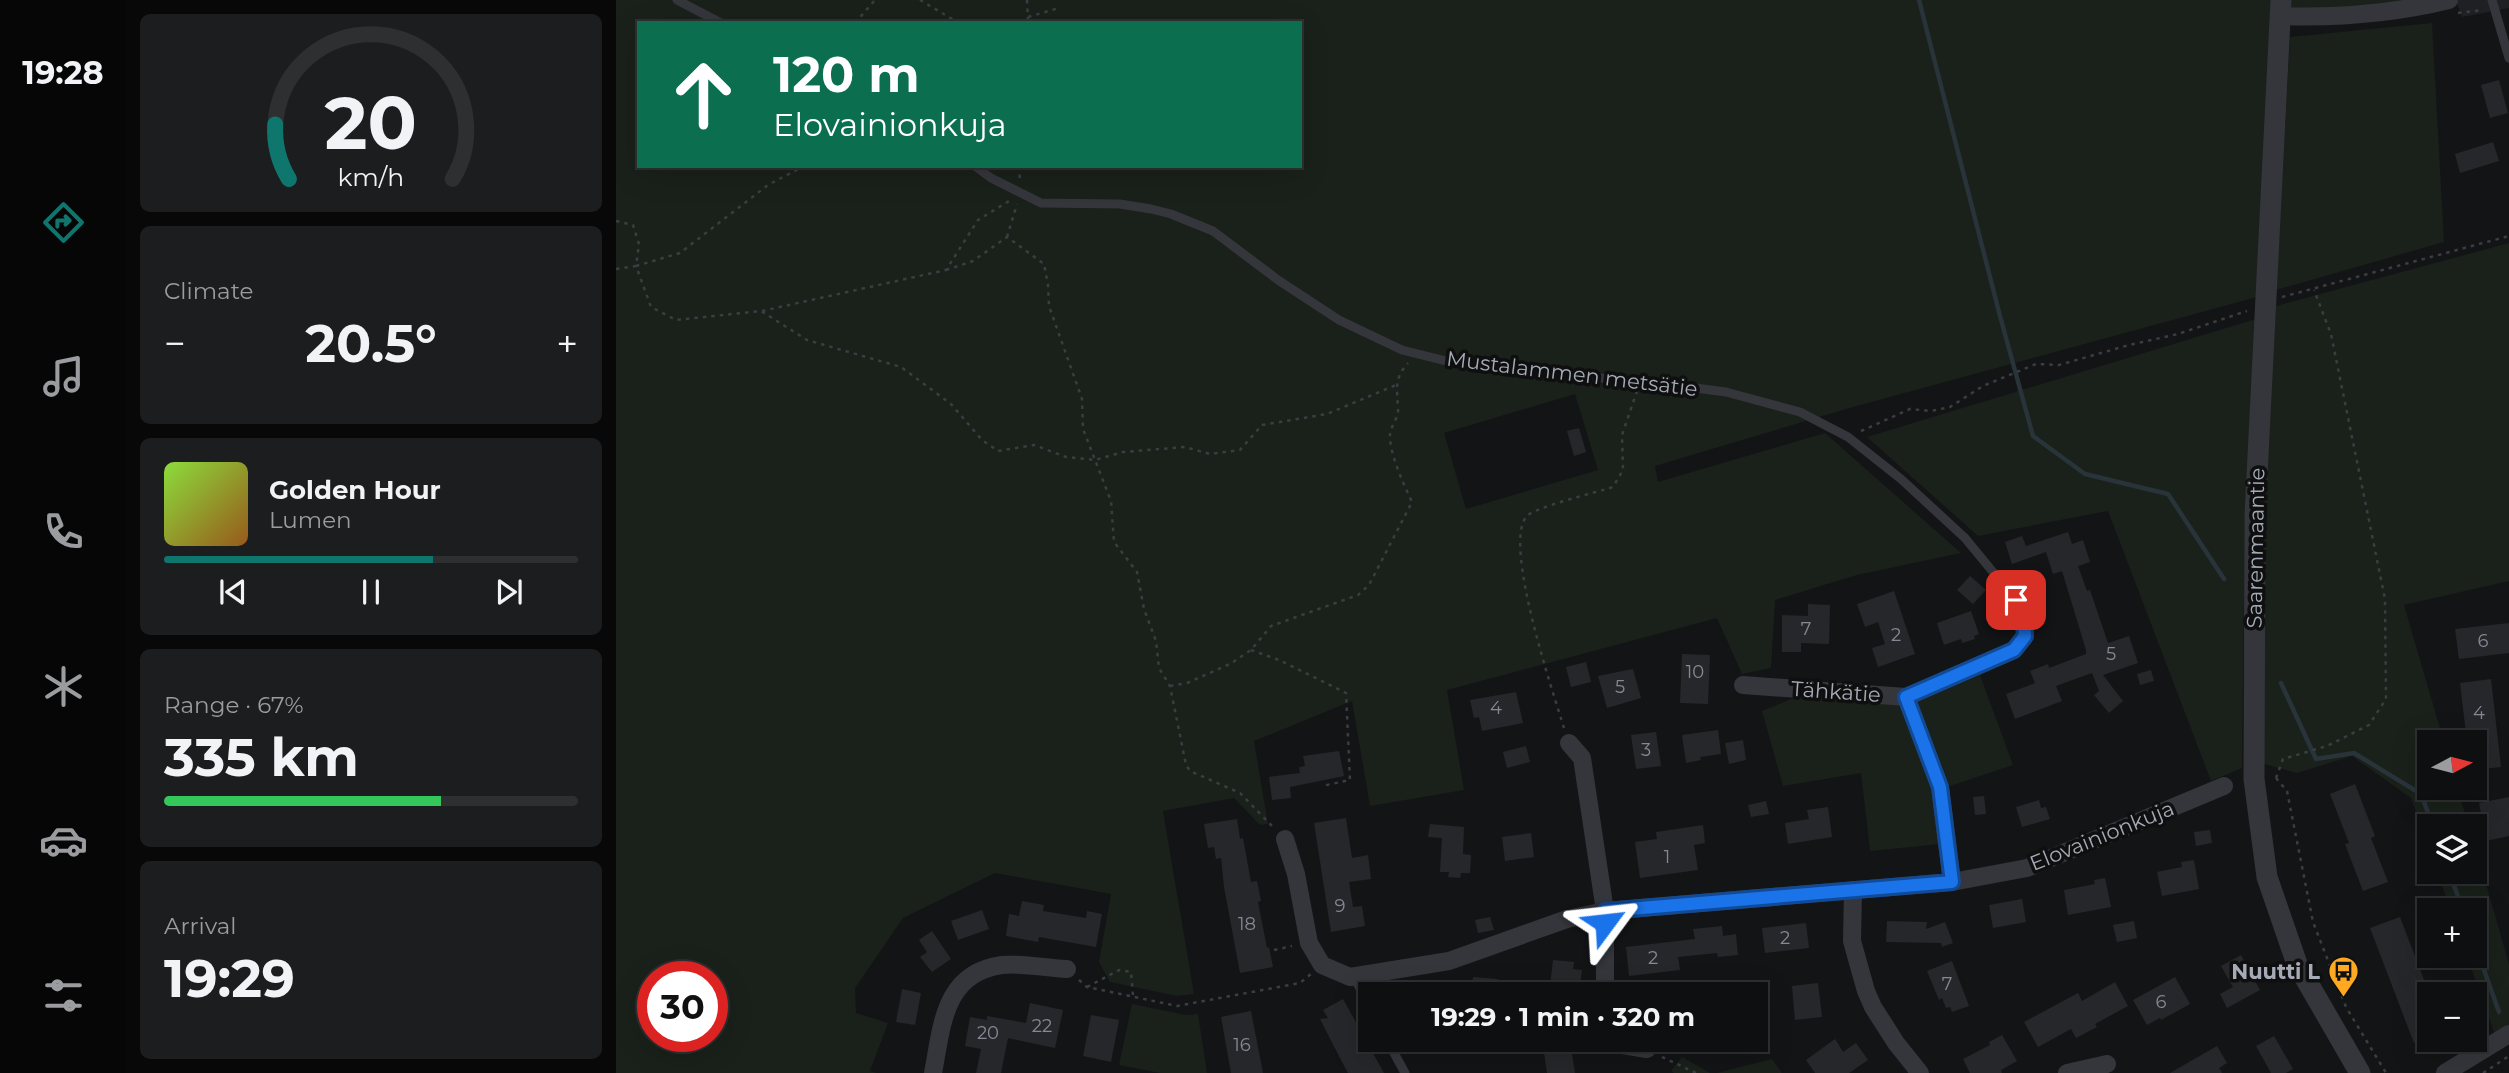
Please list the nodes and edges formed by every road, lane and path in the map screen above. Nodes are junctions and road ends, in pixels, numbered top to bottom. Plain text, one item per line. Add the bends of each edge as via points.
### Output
1 (677, 0) edge
2 (875, 0) edge
3 (920, 0) edge
4 (1027, 0) edge
5 (2449, 0) edge
6 (2492, 0) edge
7 (1059, 8) dead end
8 (2281, 8) edge
9 (1028, 17) junction
10 (717, 21) edge
11 (857, 21) edge
12 (956, 21) edge
13 (1028, 21) edge
14 (2509, 58) edge
15 (800, 168) edge
16 (978, 168) edge
17 (1020, 194) junction
18 (616, 221) edge
19 (2509, 236) edge
20 (1007, 237) junction
21 (636, 266) junction
22 (616, 269) edge
23 (947, 270) junction
24 (2314, 290) junction
25 (2266, 300) junction
26 (761, 311) junction
27 (1417, 354) junction
28 (1641, 381) junction
29 (1396, 385) junction
30 (1848, 437) junction
31 (1095, 460) junction
32 (2016, 600) joint
33 (1251, 650) junction
34 (1742, 685) dead end
35 (1170, 686) junction
36 (1906, 697) junction
37 (1569, 743) joint
38 (2276, 778) junction
39 (2254, 779) junction
40 (1322, 786) dead end
41 (2224, 786) dead end
42 (1285, 839) joint
43 (1952, 882) junction
44 (1853, 890) junction
45 (1605, 911) junction
46 (1309, 943) junction
47 (1274, 950) dead end
48 (1322, 965) junction
49 (1067, 969) joint
50 (1354, 977) junction
51 (1605, 982) edge
52 (1358, 985) edge
53 (1087, 987) junction
54 (1133, 997) junction
55 (2509, 1034) edge
56 (1394, 1052) edge
57 (1653, 1052) edge
58 (2509, 1056) edge
59 (2107, 1064) dead end
60 (933, 1073) edge
61 (1405, 1073) edge
62 (1696, 1073) edge
63 (1920, 1073) edge
64 (2067, 1073) edge
65 (2360, 1073) edge
66 (2386, 1073) edge
67 (2445, 1073) edge
68 (2483, 1073) edge

1 - 10 lane
2 - 11 path
3 - 12 path
4 - 9 path
5 - 8 street via 2381,14 2338,17
6 - 14 lane
7 - 9 path
8 - 25 street, Saarenmaantie
9 - 13 path
15 - 21 path via 768,185 680,253
16 - 17 lane, Mustalammen metsätie
17 - 20 path
17 - 23 path via 978,220
17 - 27 lane, Mustalammen metsätie via 1041,203 1120,204 1182,218 1213,231 1339,320
18 - 21 path via 633,225 639,244
19 - 24 path
20 - 23 path via 973,261
20 - 31 path via 1044,264 1049,306 1082,399 1083,429
21 - 22 path
21 - 26 path via 651,307 676,320
23 - 26 path
24 - 25 path
24 - 38 path via 2331,334 2385,599 2386,699 2369,725 2327,746 2283,760
25 - 30 path via 2248,311 2178,334 2059,365 2036,363 1983,386 1950,407 1910,409
25 - 39 street, Saarenmaantie via 2255,515
26 - 31 path via 807,340 901,367 951,404 982,440 998,451 1034,445 1066,457
27 - 28 lane, Mustalammen metsätie via 1531,372
27 - 29 path via 1400,372
28 - 30 lane, Mustalammen metsätie via 1726,392 1800,412
28 - 37 path via 1622,435 1623,470 1614,487 1528,514 1520,527 1523,580
29 - 31 path via 1327,414 1262,425 1240,450 1210,454 1185,447 1122,452
29 - 33 path via 1398,412 1390,434 1412,502 1369,585 1358,595 1271,626
30 - 32 lane, Mustalammen metsätie via 1965,538
31 - 35 path via 1111,501 1114,542 1137,572 1159,668
32 - 36 street via 2025,636 2014,650
33 - 35 path via 1219,669
33 - 40 path via 1346,693 1350,780
34 - 36 street, Tähkätie
35 - 42 path via 1190,771 1240,793
36 - 43 street, Tähkätie via 1940,787
37 - 45 street via 1582,758
38 - 39 path
38 - 66 path via 2287,791 2313,922 2346,1007
39 - 65 street, Saarenmaantie via 2267,877 2297,964
41 - 43 street, Elovainionkuja via 2027,868
42 - 46 street
43 - 44 street, Elovainionkuja
44 - 45 street, Elovainionkuja
44 - 63 street via 1852,941 1866,991 1896,1043
45 - 50 street, Elovainionkuja via 1567,919 1449,961
45 - 51 street
46 - 47 path
46 - 48 street
48 - 50 street
48 - 54 path via 1300,983 1177,1006
49 - 53 path
49 - 60 street via 1002,965 972,975 953,992 942,1020
50 - 52 lane
53 - 54 path
53 - 54 path via 1119,970 1131,972
55 - 67 street
56 - 61 lane
57 - 62 path
58 - 68 path
59 - 64 street

